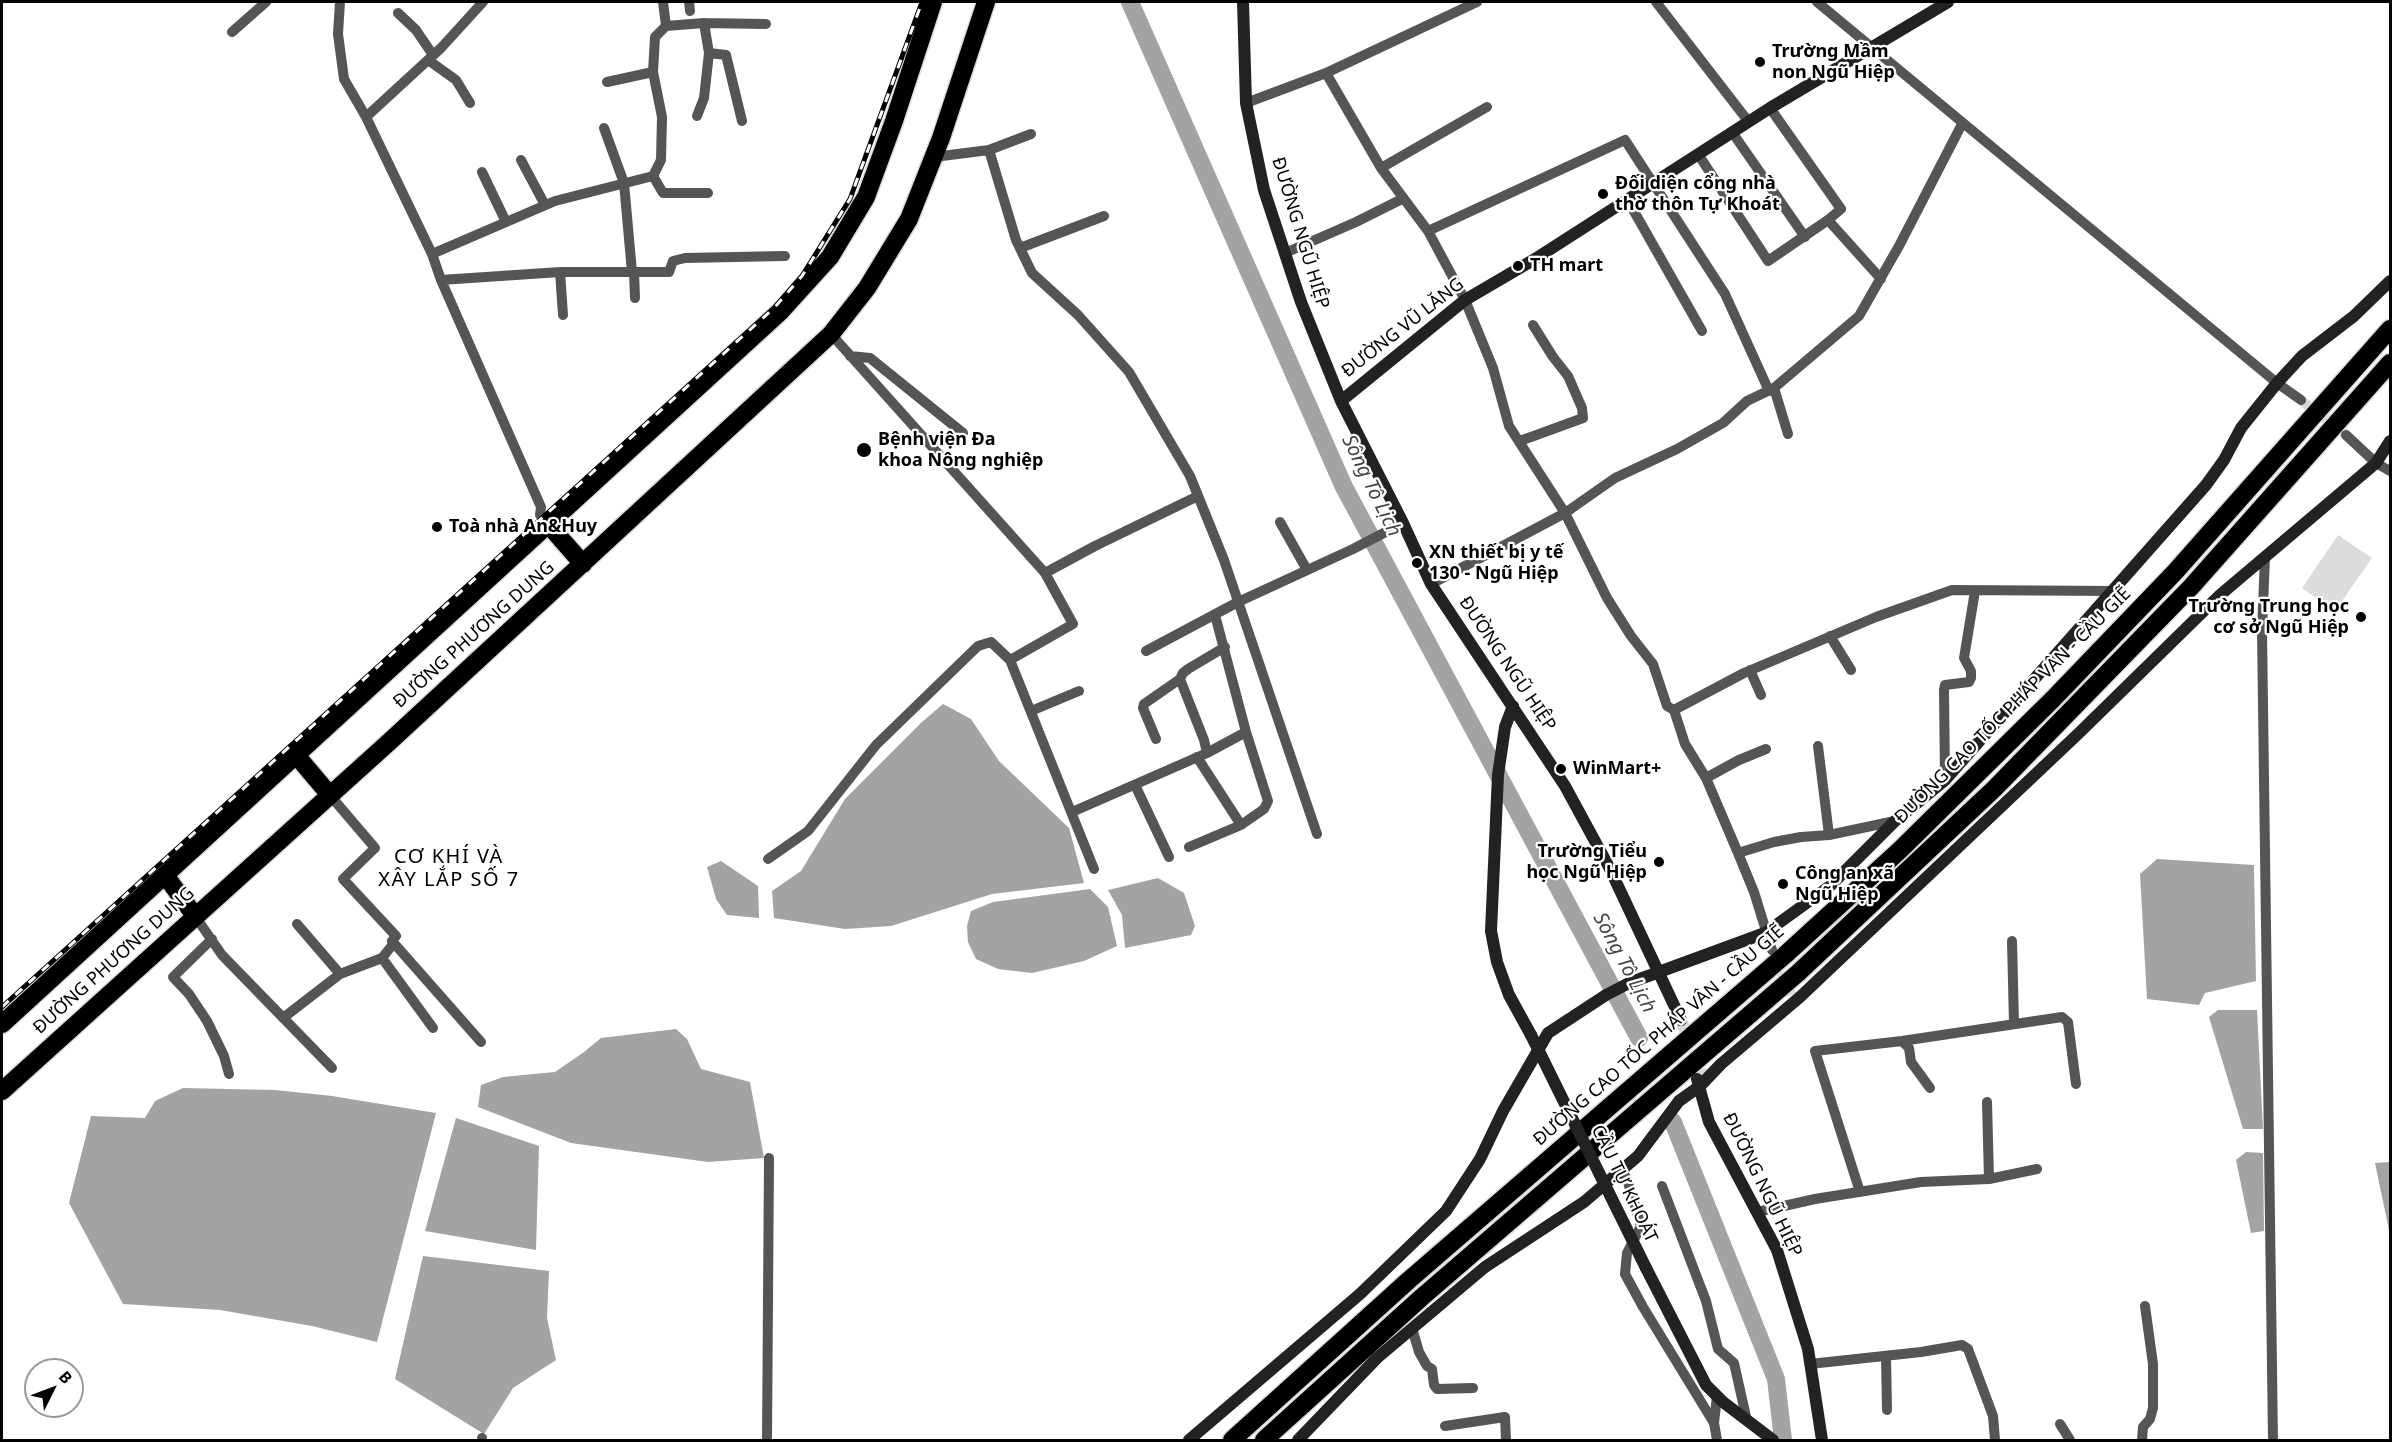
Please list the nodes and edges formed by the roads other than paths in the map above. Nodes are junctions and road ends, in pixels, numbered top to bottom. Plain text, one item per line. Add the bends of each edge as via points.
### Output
1 (266, 2) edge
2 (340, 2) edge
3 (483, 2) edge
4 (663, 2) edge
5 (933, 2) edge
6 (986, 2) edge
7 (1243, 2) edge
8 (1477, 2) edge
9 (1656, 2) edge
10 (1817, 2) edge
11 (1948, 2) edge
12 (398, 13) dead end
13 (704, 23) junction
14 (766, 24) dead end
15 (666, 26) junction
16 (232, 32) dead end
17 (1873, 47) junction
18 (709, 53) junction
19 (431, 57) junction
20 (653, 72) junction
21 (1326, 73) junction
22 (607, 82) dead end
23 (470, 103) dead end
24 (1246, 103) junction
25 (1487, 107) dead end
26 (1770, 108) junction
27 (697, 116) dead end
28 (366, 117) junction
29 (742, 121) dead end
30 (1748, 122) junction
31 (1962, 124) junction
32 (604, 128) dead end
33 (1732, 132) junction
34 (1031, 134) dead end
35 (989, 150) junction
36 (1698, 154) junction
37 (934, 157) junction
38 (521, 160) dead end
39 (1381, 168) junction
40 (482, 172) dead end
41 (653, 176) junction
42 (1653, 182) junction
43 (624, 183) junction
44 (708, 193) dead end
45 (1627, 199) junction
46 (1402, 200) junction
47 (545, 205) junction
48 (1104, 216) dead end
49 (1828, 220) junction
50 (507, 222) junction
51 (1428, 231) junction
52 (1805, 237) junction
53 (1020, 248) junction
54 (1285, 253) junction
55 (432, 254) junction
56 (785, 256) dead end
57 (560, 272) junction
58 (633, 272) junction
59 (1881, 279) junction
60 (441, 280) junction
61 (2391, 281) edge
62 (635, 298) dead end
63 (1465, 300) junction
64 (563, 315) dead end
65 (1533, 325) dead end
66 (2391, 329) edge
67 (1702, 331) dead end
68 (831, 334) junction
69 (850, 356) junction
70 (2391, 363) edge
71 (2277, 383) junction
72 (1772, 389) junction
73 (2301, 400) tunnel mouth
74 (1341, 401) junction
75 (963, 433) dead end
76 (1788, 434) dead end
77 (2346, 435) tunnel mouth
78 (1520, 441) junction
79 (2391, 441) edge
80 (2376, 463) junction
81 (2391, 471) edge
82 (1198, 496) junction
83 (1565, 513) junction
84 (1280, 522) dead end
85 (548, 524) junction
86 (1397, 526) junction
87 (2265, 557) junction
88 (583, 564) junction
89 (1307, 570) junction
90 (1045, 573) junction
91 (1431, 584) junction
92 (1975, 591) junction
93 (2115, 591) junction
94 (1238, 602) junction
95 (1215, 615) junction
96 (1830, 636) junction
97 (1225, 647) junction
98 (1146, 651) dead end
99 (1010, 660) junction
100 (1750, 670) junction
101 (1851, 670) dead end
102 (1180, 679) junction
103 (1079, 691) dead end
104 (1761, 695) dead end
105 (1513, 706) junction
106 (1674, 710) junction
107 (1031, 711) junction
108 (1246, 732) junction
109 (1156, 738) dead end
110 (1818, 746) dead end
111 (1766, 749) dead end
112 (296, 755) junction
113 (1202, 755) junction
114 (1706, 778) junction
115 (1945, 780) junction
116 (1135, 784) junction
117 (329, 794) junction
118 (1072, 812) junction
119 (1895, 822) junction
120 (1241, 825) junction
121 (1317, 834) dead end
122 (1829, 835) junction
123 (1189, 847) dead end
124 (1738, 853) junction
125 (1169, 857) dead end
126 (768, 859) dead end
127 (1094, 869) dead end
128 (165, 875) junction
129 (195, 916) junction
130 (297, 924) dead end
131 (1765, 933) junction
132 (212, 939) junction
133 (2012, 941) dead end
134 (394, 944) junction
135 (1772, 950) tunnel mouth
136 (382, 958) junction
137 (1657, 972) junction
138 (340, 974) junction
139 (283, 1017) junction
140 (1678, 1022) tunnel mouth
141 (2, 1024) edge
142 (2014, 1024) junction
143 (433, 1029) dead end
144 (1902, 1041) junction
145 (481, 1042) dead end
146 (332, 1068) dead end
147 (229, 1074) dead end
148 (1700, 1081) junction
149 (2076, 1084) dead end
150 (1930, 1088) dead end
151 (2, 1091) edge
152 (1987, 1102) dead end
153 (770, 1158) dead end
154 (1621, 1170) junction
155 (2037, 1170) dead end
156 (1989, 1179) junction
157 (1662, 1186) dead end
158 (1860, 1192) junction
159 (1757, 1212) junction
160 (2145, 1306) dead end
161 (1412, 1328) junction
162 (1886, 1356) junction
163 (1810, 1364) junction
164 (1473, 1388) dead end
165 (1717, 1396) junction
166 (1887, 1410) dead end
167 (1747, 1421) junction
168 (1714, 1423) junction
169 (2060, 1424) dead end
170 (1445, 1426) dead end
171 (1761, 1436) edge
172 (766, 1440) edge
173 (1189, 1440) edge
174 (1232, 1440) edge
175 (1264, 1440) edge
176 (1298, 1440) edge
177 (1506, 1440) edge
178 (1718, 1440) edge
179 (1773, 1440) edge
180 (1822, 1440) edge
181 (1995, 1440) edge
182 (2070, 1440) edge
183 (2142, 1440) edge
184 (2273, 1440) edge

1 - 16 street
2 - 28 street via 338,34 344,79
3 - 19 street
4 - 15 street
5 - 85 highway, ĐƯỜNG PHƯƠNG DUNG via 866,197 830,257 782,311
6 - 37 highway, ĐƯỜNG PHƯƠNG DUNG
7 - 24 street, ĐƯỜNG NGŨ HIỆP
8 - 21 street
9 - 30 street
10 - 17 street
11 - 17 street, ĐƯỜNG VŨ LĂNG
12 - 19 street via 416,30
13 - 14 street
13 - 15 street
13 - 18 street
15 - 20 street via 655,37
17 - 26 street, ĐƯỜNG VŨ LĂNG
17 - 31 street
18 - 27 street via 704,98
18 - 29 street via 726,55
19 - 23 street via 456,80
19 - 28 street
20 - 22 street
20 - 41 street via 662,117 662,160
21 - 24 street
21 - 39 street
24 - 54 street, ĐƯỜNG NGŨ HIỆP via 1264,190
25 - 39 street
26 - 30 street, ĐƯỜNG VŨ LĂNG
26 - 49 street via 1840,209
28 - 55 street
30 - 33 street, ĐƯỜNG VŨ LĂNG
31 - 59 street
31 - 71 street
32 - 43 street
33 - 36 street, ĐƯỜNG VŨ LĂNG
33 - 52 street
34 - 35 street
35 - 37 street
35 - 53 street
36 - 42 street, ĐƯỜNG VŨ LĂNG
36 - 52 street via 1768,261
37 - 68 highway, ĐƯỜNG PHƯƠNG DUNG via 909,219 867,288
38 - 47 street
39 - 46 street
40 - 50 street
41 - 43 street
41 - 44 street via 663,193
42 - 45 street, ĐƯỜNG VŨ LĂNG
42 - 51 street via 1625,140
42 - 72 street via 1725,294
43 - 47 street
43 - 58 street
45 - 63 street, ĐƯỜNG VŨ LĂNG
45 - 67 street
46 - 51 street
46 - 54 street
47 - 50 street
48 - 53 street
49 - 52 street
49 - 59 street
50 - 55 street
51 - 63 street
53 - 82 street via 1032,273 1078,315 1129,372
54 - 74 street, ĐƯỜNG NGŨ HIỆP
55 - 60 street
56 - 58 street via 685,258 673,261 669,272
57 - 58 street
57 - 60 street
57 - 64 street
58 - 62 street
59 - 72 street via 1859,316
60 - 85 street via 541,507 540,515
61 - 71 street via 2302,356
63 - 74 street, ĐƯỜNG VŨ LĂNG
63 - 78 street via 1493,368 1509,426
65 - 78 street via 1568,376 1583,418
66 - 174 highway, ĐƯỜNG CAO TỐC PHÁP VÂN - CẦU GIẼ via 2175,572 2054,699 1900,850
68 - 69 street
68 - 88 highway, ĐƯỜNG PHƯƠNG DUNG
69 - 75 street via 870,358
69 - 90 street
70 - 175 highway via 2191,586 1986,797 1798,973 1430,1290
71 - 73 street
71 - 93 street via 2241,428 2206,485
72 - 76 street
72 - 83 street via 1747,401 1723,423 1615,478
74 - 86 street, ĐƯỜNG NGŨ HIỆP
77 - 80 street
78 - 83 street
79 - 80 street
80 - 81 street
80 - 87 street
82 - 90 street
82 - 94 street
83 - 91 street
83 - 106 street via 1607,597 1653,664 1667,706
84 - 89 street
85 - 88 highway
85 - 112 highway, ĐƯỜNG PHƯƠNG DUNG
86 - 89 street
86 - 91 street, ĐƯỜNG NGŨ HIỆP
87 - 148 street via 2220,595 2079,734
87 - 184 street via 2262,647
88 - 117 highway, ĐƯỜNG PHƯƠNG DUNG
89 - 94 street
90 - 99 street via 1073,624
91 - 105 street, ĐƯỜNG NGŨ HIỆP
92 - 93 street
92 - 96 street via 1952,590
92 - 115 street via 1964,658 1971,678 1969,682 1946,685 1944,690
93 - 115 street
94 - 95 street
94 - 121 street
95 - 97 street
95 - 98 street
96 - 100 street
96 - 101 street
97 - 102 street via 1188,669
97 - 108 street
99 - 107 street
99 - 126 street via 991,642 978,646 876,745 808,831
100 - 104 street
100 - 106 street
102 - 109 street via 1144,704
102 - 113 street via 1204,740
103 - 107 street
105 - 137 street, ĐƯỜNG NGŨ HIỆP via 1565,786 1610,867
105 - 165 street, CẦU TỰ KHOÁT, bridge via 1498,769 1491,931 1497,962 1509,995 1646,1268 1706,1384
106 - 114 street via 1685,744
107 - 118 street
108 - 113 street
108 - 120 street via 1268,801 1264,809
110 - 122 street
111 - 114 street
112 - 117 highway
112 - 128 highway, ĐƯỜNG PHƯƠNG DUNG
113 - 116 street
113 - 120 street
114 - 124 street
115 - 119 street
116 - 118 street
116 - 125 street
117 - 129 highway, ĐƯỜNG PHƯƠNG DUNG
117 - 134 street via 375,848 343,879 396,936
118 - 127 street
119 - 122 street
119 - 131 street via 1830,886
120 - 123 street
122 - 124 street via 1774,842
124 - 131 street
128 - 129 highway
128 - 141 highway, ĐƯỜNG PHƯƠNG DUNG
129 - 132 street
129 - 151 highway, ĐƯỜNG PHƯƠNG DUNG
130 - 138 street
131 - 135 street
131 - 137 street
132 - 139 street via 222,955
132 - 147 street via 173,977 207,1021
133 - 142 street
134 - 136 street
134 - 145 street
136 - 138 street
136 - 143 street
137 - 140 street, ĐƯỜNG NGŨ HIỆP
137 - 173 street via 1606,995 1548,1033 1480,1159 1446,1211 1360,1294
138 - 139 street
139 - 146 street
142 - 144 street
142 - 149 street via 2062,1017 2068,1022
144 - 150 street via 1909,1048 1911,1062
144 - 158 street via 1815,1051
148 - 154 street via 1679,1101 1638,1156
148 - 159 street, ĐƯỜNG NGŨ HIỆP via 1709,1122
152 - 156 street
153 - 172 street
154 - 161 street via 1584,1202 1485,1267
154 - 168 street via 1641,1226 1627,1253 1625,1274
155 - 156 street
156 - 158 street via 1921,1182
157 - 167 street via 1706,1301 1718,1349 1734,1363
158 - 159 street
159 - 163 street, ĐƯỜNG NGŨ HIỆP via 1777,1250
160 - 183 street via 2152,1364 2152,1408
161 - 164 street via 1437,1389
161 - 176 street via 1377,1358
162 - 163 street
162 - 166 street
162 - 181 street via 1966,1347 1993,1416
163 - 180 street, ĐƯỜNG NGŨ HIỆP
165 - 167 street, CẦU TỰ KHOÁT
165 - 168 street
167 - 171 street, CẦU TỰ KHOÁT
168 - 178 street
169 - 182 street
170 - 177 street via 1505,1417
171 - 179 street, CẦU TỰ KHOÁT

